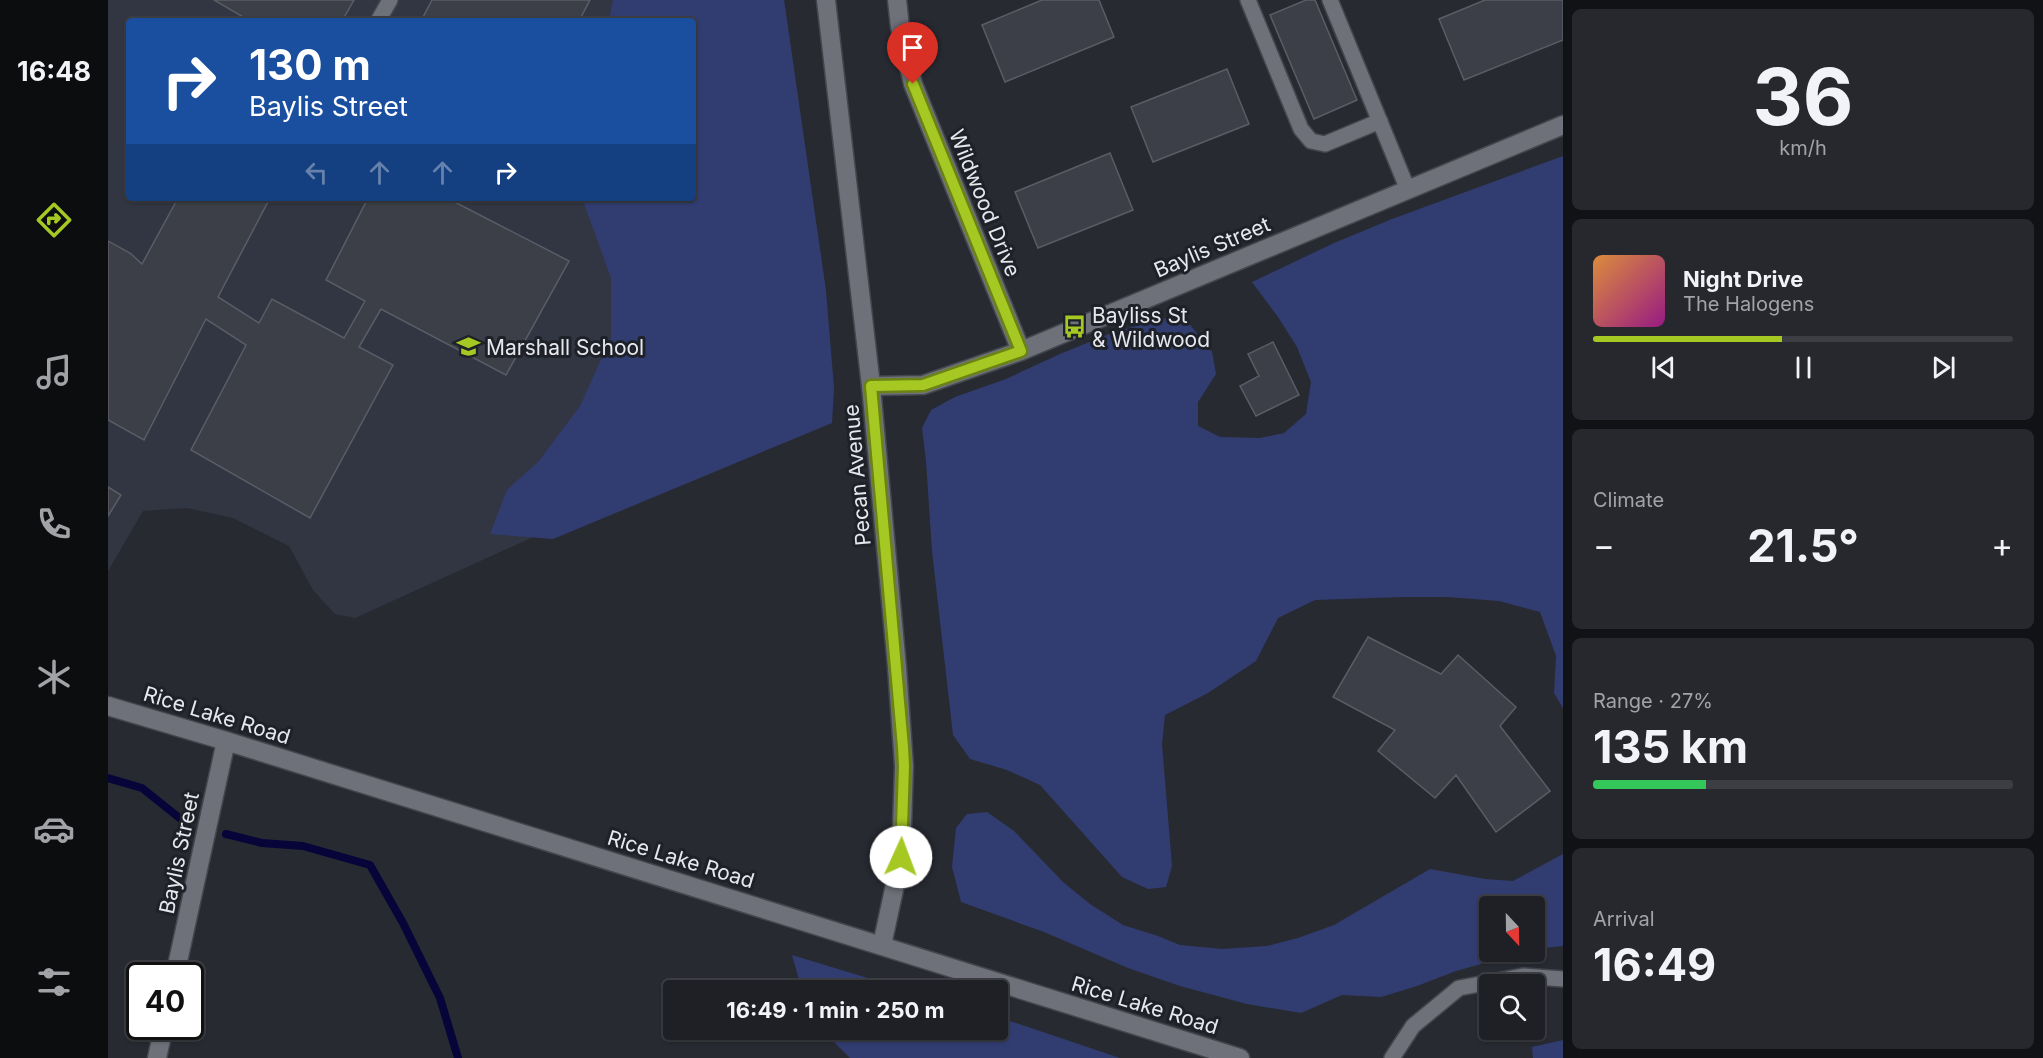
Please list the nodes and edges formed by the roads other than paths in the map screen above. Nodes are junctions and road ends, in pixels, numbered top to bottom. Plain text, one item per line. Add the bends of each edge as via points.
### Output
1 (390, 0) edge
2 (826, 0) edge
3 (897, 0) edge
4 (1248, 0) edge
5 (1330, 0) edge
6 (380, 18) edge
7 (1380, 122) junction
8 (1563, 125) edge
9 (1408, 190) junction
10 (1021, 351) junction
11 (871, 386) junction
12 (108, 706) edge
13 (226, 741) junction
14 (882, 945) junction
15 (178, 962) edge
16 (1563, 979) edge
17 (161, 1040) edge
18 (157, 1058) edge
19 (1240, 1058) edge
20 (1392, 1058) edge

1 - 6 lane
2 - 11 street, Pecan Avenue
3 - 10 street, Wildwood Drive via 913,84
4 - 7 lane via 1302,129 1311,141 1325,144
5 - 7 lane
7 - 9 lane
8 - 9 street, Baylis Street
9 - 10 street, Baylis Street
10 - 11 street, Baylis Street via 923,385
11 - 14 street, Pecan Avenue via 904,766 901,857
12 - 13 street, Rice Lake Road
13 - 14 street, Rice Lake Road
13 - 15 street, Baylis Street
14 - 19 street, Rice Lake Road
16 - 20 lane via 1523,976 1459,988 1413,1026
17 - 18 street

